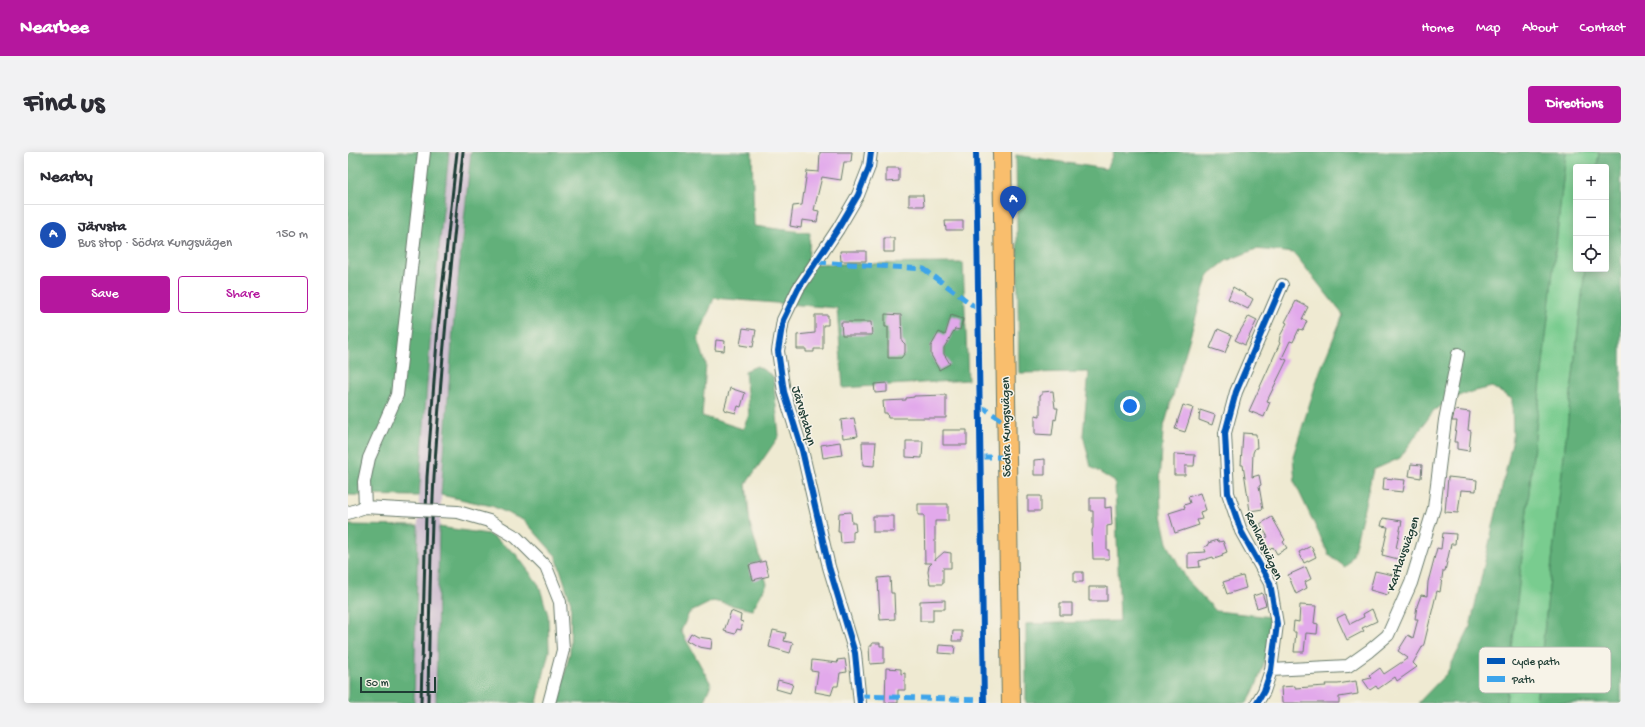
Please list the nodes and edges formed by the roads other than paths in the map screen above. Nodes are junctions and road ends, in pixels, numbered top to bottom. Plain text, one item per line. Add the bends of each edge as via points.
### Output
1 (424, 152) edge
2 (871, 152) edge
3 (1002, 152) edge
4 (1282, 286) dead end
5 (1458, 354) dead end
6 (365, 507) junction
7 (348, 513) edge
8 (1271, 670) junction
9 (549, 703) edge
10 (860, 703) edge
11 (1011, 703) edge
12 (1256, 703) edge

1 - 6 street via 397,395 369,458 364,482
2 - 10 street, Järvstabyn via 869,167 858,195 798,289 782,320 778,351 784,392 802,450 828,567 855,653
3 - 11 main road, Södra Kungsvägen
4 - 8 street, Renlavsvägen via 1236,392 1225,433 1228,493 1241,531 1270,583 1277,624
5 - 8 street, Kartlavsvägen via 1445,420 1434,508 1411,583 1388,635 1348,666
6 - 7 street
6 - 9 street, bridge via 458,512 490,521 516,537 546,567 560,602 564,650
8 - 12 street, Renlavsvägen via 1264,691

